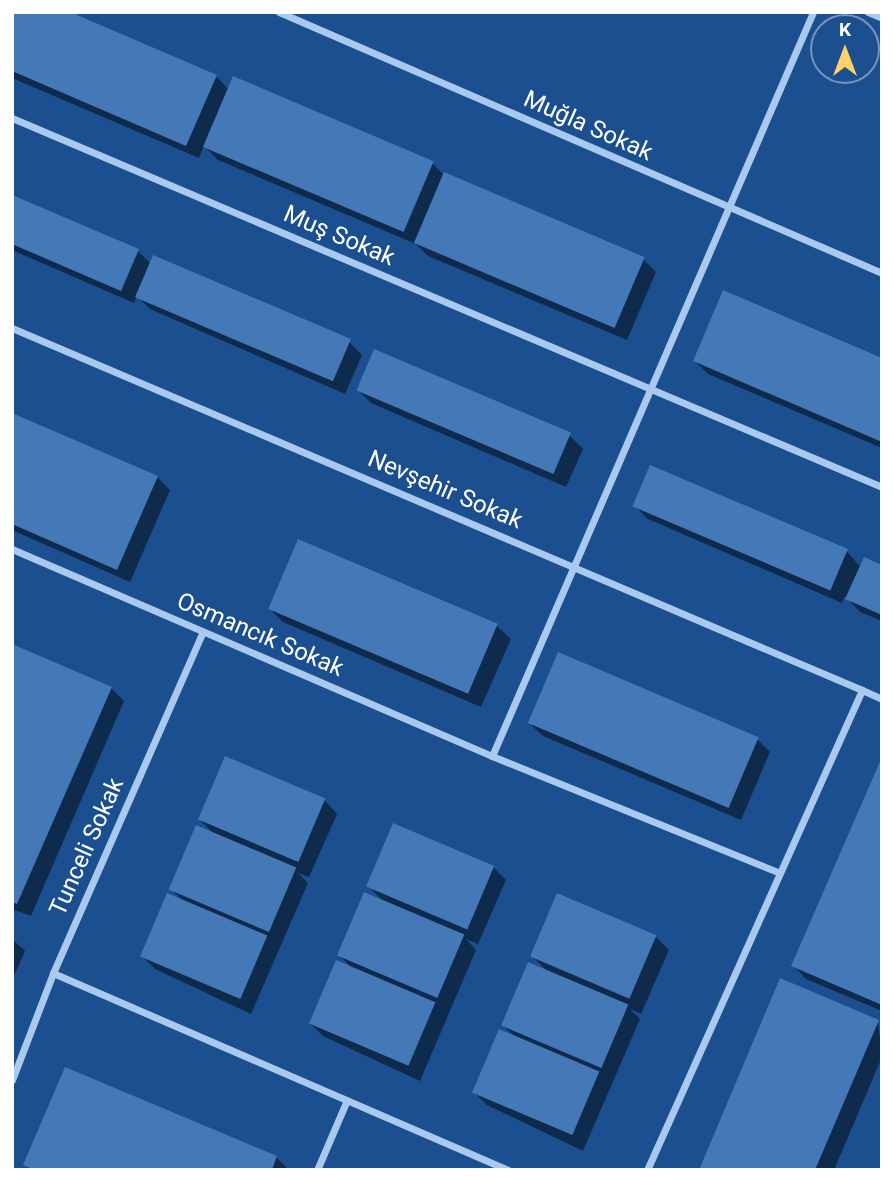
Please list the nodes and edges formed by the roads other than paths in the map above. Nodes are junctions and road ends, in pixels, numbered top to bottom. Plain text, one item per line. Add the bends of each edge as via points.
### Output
1 (279, 12) edge
2 (813, 12) edge
3 (868, 12) edge
4 (882, 18) edge
5 (12, 118) edge
6 (729, 208) junction
7 (882, 273) edge
8 (12, 328) edge
9 (651, 390) junction
10 (882, 487) edge
11 (12, 549) edge
12 (574, 566) junction
13 (203, 632) junction
14 (862, 690) junction
15 (882, 699) edge
16 (492, 756) junction
17 (778, 872) junction
18 (53, 972) junction
19 (12, 1080) edge
20 (347, 1100) junction
21 (317, 1170) edge
22 (508, 1170) edge
23 (647, 1170) edge

1 - 6 street, Muğla Sokak
2 - 6 street
3 - 4 street
5 - 9 street, Muş Sokak
6 - 7 street, Muğla Sokak
6 - 9 street
8 - 12 street, Nevşehir Sokak
9 - 10 street, Muş Sokak
9 - 12 street
11 - 13 street, Osmancık Sokak
12 - 14 street, Nevşehir Sokak
12 - 16 street
13 - 16 street, Osmancık Sokak
13 - 18 street, Tunceli Sokak
14 - 15 street, Nevşehir Sokak
14 - 17 street
16 - 17 street, Osmancık Sokak
17 - 23 street
18 - 19 street, Tunceli Sokak
18 - 20 street
20 - 21 street
20 - 22 street

